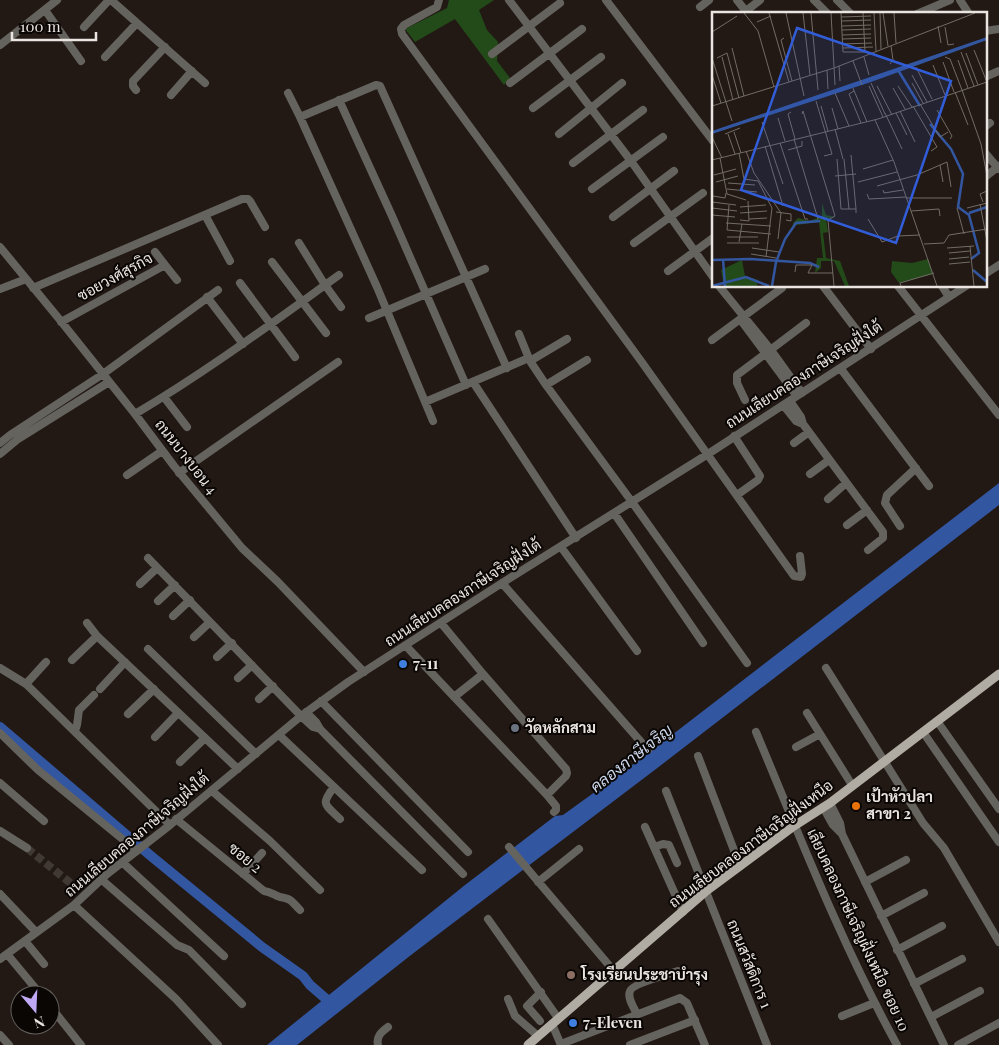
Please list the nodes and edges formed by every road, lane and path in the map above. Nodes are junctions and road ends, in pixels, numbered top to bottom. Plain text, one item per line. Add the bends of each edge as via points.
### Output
1 (57, 0) edge
2 (110, 0) edge
3 (439, 0) edge
4 (509, 0) edge
5 (606, 0) edge
6 (709, 0) edge
7 (737, 0) edge
8 (760, 0) edge
9 (814, 0) edge
10 (836, 0) edge
11 (950, 0) edge
12 (960, 0) edge
13 (560, 4) dead end
14 (700, 7) dead end
15 (45, 10) junction
16 (744, 12) edge
17 (746, 12) edge
18 (825, 12) edge
19 (849, 12) edge
20 (922, 12) edge
21 (967, 12) edge
22 (138, 23) junction
23 (530, 26) junction
24 (84, 27) dead end
25 (999, 28) edge
26 (582, 29) dead end
27 (986, 31) edge
28 (0, 45) edge
29 (165, 47) junction
30 (550, 53) junction
31 (492, 54) dead end
32 (602, 57) dead end
33 (105, 58) dead end
34 (81, 61) dead end
35 (192, 71) junction
36 (999, 72) edge
37 (986, 77) edge
38 (570, 80) junction
39 (205, 83) dead end
40 (510, 83) dead end
41 (622, 83) dead end
42 (136, 90) dead end
43 (288, 93) dead end
44 (171, 95) dead end
45 (339, 100) junction
46 (533, 108) dead end
47 (590, 108) junction
48 (643, 110) dead end
49 (300, 117) junction
50 (559, 134) dead end
51 (610, 134) junction
52 (662, 137) dead end
53 (712, 140) edge
54 (986, 154) edge
55 (631, 161) junction
56 (574, 163) dead end
57 (998, 167) edge
58 (674, 171) dead end
59 (986, 176) edge
60 (592, 189) dead end
61 (650, 190) junction
62 (703, 193) dead end
63 (205, 215) junction
64 (613, 217) dead end
65 (670, 217) junction
66 (265, 227) dead end
67 (712, 239) edge
68 (299, 243) dead end
69 (634, 243) dead end
70 (0, 248) edge
71 (155, 252) dead end
72 (694, 252) junction
73 (230, 261) dead end
74 (272, 262) dead end
75 (165, 265) junction
76 (999, 265) edge
77 (485, 269) dead end
78 (668, 271) dead end
79 (986, 273) edge
80 (339, 275) dead end
81 (712, 276) edge
82 (467, 277) junction
83 (26, 279) junction
84 (177, 280) dead end
85 (240, 283) dead end
86 (325, 285) junction
87 (33, 288) junction
88 (720, 288) edge
89 (782, 288) dead end
90 (825, 288) edge
91 (900, 288) edge
92 (944, 288) edge
93 (950, 288) edge
94 (963, 288) edge
95 (0, 289) edge
96 (218, 290) dead end
97 (426, 293) junction
98 (952, 295) junction
99 (207, 297) junction
100 (302, 301) junction
101 (341, 308) dead end
102 (387, 310) junction
103 (921, 316) junction
104 (369, 318) dead end
105 (743, 318) junction
106 (62, 322) junction
107 (806, 323) dead end
108 (270, 324) junction
109 (326, 333) dead end
110 (520, 334) dead end
111 (567, 339) dead end
112 (712, 340) dead end
113 (244, 344) junction
114 (871, 349) junction
115 (768, 352) junction
116 (295, 357) dead end
117 (527, 360) junction
118 (587, 360) dead end
119 (338, 362) dead end
120 (507, 368) junction
121 (841, 369) junction
122 (103, 374) junction
123 (109, 382) junction
124 (470, 384) junction
125 (546, 385) junction
126 (164, 397) junction
127 (793, 399) junction
128 (745, 400) dead end
129 (425, 402) junction
130 (134, 414) junction
131 (999, 415) edge
132 (433, 421) dead end
133 (187, 427) dead end
134 (808, 432) junction
135 (734, 436) junction
136 (0, 443) edge
137 (794, 443) dead end
138 (162, 451) junction
139 (0, 454) edge
140 (708, 454) junction
141 (829, 460) junction
142 (916, 468) junction
143 (179, 473) junction
144 (810, 474) dead end
145 (127, 475) dead end
146 (846, 483) junction
147 (929, 486) dead end
148 (737, 495) junction
149 (828, 499) dead end
150 (632, 502) junction
151 (866, 510) junction
152 (614, 513) junction
153 (847, 525) dead end
154 (900, 526) dead end
155 (576, 538) junction
156 (561, 547) junction
157 (868, 550) dead end
158 (800, 556) dead end
159 (148, 558) dead end
160 (157, 568) junction
161 (502, 583) junction
162 (140, 584) dead end
163 (175, 585) junction
164 (190, 600) junction
165 (158, 601) dead end
166 (173, 616) dead end
167 (210, 622) junction
168 (87, 623) dead end
169 (441, 623) junction
170 (97, 636) junction
171 (194, 637) dead end
172 (232, 643) junction
173 (703, 643) dead end
174 (406, 646) junction
175 (148, 649) dead end
176 (637, 652) dead end
177 (217, 657) dead end
178 (72, 660) dead end
179 (46, 662) dead end
180 (125, 662) junction
181 (746, 663) dead end
182 (252, 665) junction
183 (0, 668) edge
184 (826, 668) dead end
185 (364, 672) junction
186 (483, 674) junction
187 (999, 674) edge
188 (238, 678) dead end
189 (26, 684) junction
190 (273, 686) junction
191 (154, 689) junction
192 (454, 697) junction
193 (260, 699) dead end
194 (321, 701) junction
195 (807, 712) dead end
196 (178, 713) junction
197 (128, 714) dead end
198 (304, 714) junction
199 (937, 721) junction
200 (75, 731) junction
201 (756, 732) dead end
202 (923, 732) junction
203 (0, 733) edge
204 (820, 734) junction
205 (279, 735) junction
206 (155, 737) dead end
207 (205, 738) junction
208 (796, 747) dead end
209 (648, 750) dead end
210 (256, 754) junction
211 (698, 756) dead end
212 (884, 761) junction
213 (180, 762) dead end
214 (238, 769) junction
215 (0, 783) edge
216 (852, 785) junction
217 (334, 787) junction
218 (212, 791) junction
219 (666, 791) dead end
220 (546, 795) junction
221 (826, 805) junction
222 (999, 809) edge
223 (554, 812) dead end
224 (176, 819) junction
225 (340, 819) dead end
226 (44, 821) dead end
227 (170, 825) junction
228 (794, 826) junction
229 (645, 827) dead end
230 (0, 831) edge
231 (999, 842) edge
232 (654, 847) junction
233 (27, 848) tunnel mouth
234 (510, 848) dead end
235 (139, 849) junction
236 (579, 849) dead end
237 (468, 852) dead end
238 (262, 853) dead end
239 (906, 860) dead end
240 (122, 862) junction
241 (677, 863) dead end
242 (740, 866) junction
243 (422, 870) dead end
244 (243, 874) junction
245 (463, 874) dead end
246 (102, 880) junction
247 (538, 882) junction
248 (864, 882) junction
249 (79, 890) tunnel mouth
250 (320, 890) dead end
251 (705, 892) junction
252 (924, 893) dead end
253 (0, 894) edge
254 (86, 894) junction
255 (74, 905) junction
256 (300, 910) dead end
257 (683, 912) junction
258 (881, 916) junction
259 (488, 919) dead end
260 (942, 926) dead end
261 (36, 932) junction
262 (25, 941) junction
263 (999, 942) edge
264 (898, 950) junction
265 (7, 954) junction
266 (224, 956) dead end
267 (0, 959) edge
268 (962, 959) dead end
269 (44, 964) dead end
270 (613, 970) junction
271 (678, 972) dead end
272 (914, 984) junction
273 (33, 985) edge
274 (980, 991) dead end
275 (540, 992) junction
276 (508, 999) dead end
277 (874, 1003) junction
278 (242, 1004) dead end
279 (527, 1006) junction
280 (637, 1014) junction
281 (515, 1016) junction
282 (842, 1016) dead end
283 (554, 1017) junction
284 (930, 1018) junction
285 (60, 1019) edge
286 (695, 1020) junction
287 (540, 1021) junction
288 (999, 1023) edge
289 (388, 1027) dead end
290 (530, 1029) junction
291 (0, 1035) edge
292 (538, 1036) junction
293 (9, 1045) edge
294 (81, 1045) edge
295 (218, 1045) edge
296 (378, 1045) edge
297 (528, 1045) edge
298 (561, 1045) edge
299 (630, 1045) edge
300 (705, 1045) edge
301 (766, 1045) edge
302 (897, 1045) edge
303 (944, 1045) edge
304 (958, 1045) edge

1 - 15 street
2 - 22 street
2 - 24 street
3 - 140 street via 437,7 404,26 402,34
4 - 23 street
5 - 53 street
6 - 14 street
7 - 16 street
8 - 17 street
9 - 18 street
10 - 19 street
11 - 20 street
12 - 21 street
13 - 23 street
15 - 28 street
15 - 34 street
22 - 29 street
22 - 33 street
23 - 30 street
23 - 31 street
25 - 27 street
26 - 30 street
29 - 35 street
29 - 42 street via 133,81
30 - 38 street
30 - 40 street
32 - 38 street
35 - 39 street
35 - 44 street
36 - 37 street
38 - 46 street
38 - 47 street
41 - 47 street
43 - 49 street
45 - 49 street
45 - 82 street via 376,84 380,86
45 - 97 street
47 - 50 street
47 - 51 street
48 - 51 street
49 - 102 street
51 - 55 street
51 - 56 street
52 - 55 street
54 - 57 street
55 - 60 street
55 - 61 street
57 - 59 street
58 - 61 street
61 - 64 street
61 - 65 street
62 - 65 street
63 - 66 street via 248,199
63 - 73 street
63 - 87 street
65 - 69 street
65 - 72 street
67 - 72 street
68 - 86 street
70 - 83 street, ถนนบางบอน 4
71 - 75 street
72 - 78 street
72 - 81 street
74 - 100 street
75 - 84 street, ซอยวงศ์สุรกิจ
75 - 106 street, ซอยวงศ์สุรกิจ
76 - 79 street
77 - 82 street
80 - 86 street
82 - 97 street
82 - 120 street
83 - 87 street, ถนนบางบอน 4
83 - 95 street
85 - 108 street
86 - 100 street
86 - 101 street
87 - 106 street, ถนนบางบอน 4
88 - 105 street
89 - 105 street
90 - 114 street
91 - 103 street
92 - 98 street
93 - 98 street
94 - 98 street, ถนนเลียบคลองภาษีเจริญฝั่งใต้
96 - 99 street
97 - 102 street
97 - 124 street
98 - 103 street, ถนนเลียบคลองภาษีเจริญฝั่งใต้
99 - 113 street
99 - 122 street
100 - 108 street
100 - 109 street
102 - 104 street
102 - 129 street
103 - 114 street, ถนนเลียบคลองภาษีเจริญฝั่งใต้
103 - 131 street
105 - 112 street
105 - 115 street
106 - 122 street, ถนนบางบอน 4
107 - 115 street
108 - 113 street
108 - 116 street
110 - 117 street
111 - 117 street
113 - 126 street
114 - 121 street, ถนนเลียบคลองภาษีเจริญฝั่งใต้
115 - 127 street
115 - 128 street via 738,375 737,383
117 - 120 street
117 - 125 street
118 - 125 street
119 - 143 street
120 - 124 street
121 - 127 street, ถนนเลียบคลองภาษีเจริญฝั่งใต้
121 - 142 street
122 - 123 street, ถนนบางบอน 4
122 - 136 street
123 - 130 street, ถนนบางบอน 4
123 - 139 street via 18,439
124 - 129 street
124 - 155 street
125 - 150 street
126 - 130 street
126 - 133 street
127 - 134 street
127 - 135 street, ถนนเลียบคลองภาษีเจริญฝั่งใต้
129 - 132 street
130 - 138 street, ถนนบางบอน 4
134 - 137 street
134 - 141 street
135 - 140 street, ถนนเลียบคลองภาษีเจริญฝั่งใต้
135 - 148 street via 760,476
138 - 143 street, ถนนบางบอน 4
138 - 145 street
140 - 148 street
140 - 150 street, ถนนเลียบคลองภาษีเจริญฝั่งใต้
141 - 144 street
141 - 146 street
142 - 147 street
142 - 154 street via 885,499
143 - 185 street, ถนนบางบอน 4 via 242,548
146 - 149 street
146 - 151 street
148 - 158 street via 796,577 802,574
150 - 152 street, ถนนเลียบคลองภาษีเจริญฝั่งใต้
150 - 181 street
151 - 153 street
151 - 157 street via 884,535
152 - 155 street, ถนนเลียบคลองภาษีเจริญฝั่งใต้
152 - 173 street
155 - 156 street, ถนนเลียบคลองภาษีเจริญฝั่งใต้
156 - 161 street, ถนนเลียบคลองภาษีเจริญฝั่งใต้
156 - 176 street
159 - 160 street
160 - 162 street
160 - 163 street
161 - 169 street, ถนนเลียบคลองภาษีเจริญฝั่งใต้
161 - 209 street
163 - 164 street
163 - 165 street
164 - 166 street
164 - 167 street
167 - 171 street
167 - 172 street
168 - 170 street
169 - 174 street, ถนนเลียบคลองภาษีเจริญฝั่งใต้
169 - 186 street
170 - 178 street
170 - 180 street
172 - 177 street
172 - 182 street
174 - 185 street, ถนนเลียบคลองภาษีเจริญฝั่งใต้
174 - 192 street
175 - 210 street
179 - 189 street
180 - 191 street
180 - 200 street via 79,710
182 - 188 street
182 - 190 street
183 - 189 street
184 - 212 street
185 - 194 street, ถนนเลียบคลองภาษีเจริญฝั่งใต้
186 - 192 street
186 - 220 street via 567,771 566,776
187 - 199 main road, ถนนเลียบคลองภาษีเจริญฝั่งเหนือ
189 - 200 street
190 - 193 street
190 - 198 street
191 - 196 street
191 - 197 street
192 - 220 street
194 - 198 street, ถนนเลียบคลองภาษีเจริญฝั่งใต้
194 - 237 street
195 - 204 street
196 - 206 street
196 - 207 street
198 - 205 street, ถนนเลียบคลองภาษีเจริญฝั่งใต้
198 - 245 street via 316,722
199 - 202 main road, ถนนเลียบคลองภาษีเจริญฝั่งเหนือ
199 - 222 street
200 - 227 street
201 - 228 street, เลียบคลองภาษีเจริญฝั่งเหนือ ซอย 10
202 - 212 main road, ถนนเลียบคลองภาษีเจริญฝั่งเหนือ
202 - 231 street
203 - 235 street via 38,770
204 - 208 street
204 - 216 street
205 - 210 street, ถนนเลียบคลองภาษีเจริญฝั่งใต้
205 - 217 street
207 - 213 street
207 - 214 street
210 - 214 street, ถนนเลียบคลองภาษีเจริญฝั่งใต้
211 - 242 street
212 - 216 main road, ถนนเลียบคลองภาษีเจริญฝั่งเหนือ
212 - 263 street via 923,823 944,848
214 - 218 street, ถนนเลียบคลองภาษีเจริญฝั่งใต้
215 - 226 street
216 - 221 main road, ถนนเลียบคลองภาษีเจริญฝั่งเหนือ
217 - 225 street via 325,801
217 - 243 street
218 - 224 street, ถนนเลียบคลองภาษีเจริญฝั่งใต้
218 - 250 street
219 - 251 street, ถนนสวัสดิการ 1
220 - 223 street via 556,806
221 - 228 main road, ถนนเลียบคลองภาษีเจริญฝั่งเหนือ
221 - 248 street via 833,825 842,834
224 - 227 street, ถนนเลียบคลองภาษีเจริญฝั่งใต้
224 - 244 street, ซอย 2
227 - 235 street, ถนนเลียบคลองภาษีเจริญฝั่งใต้
228 - 242 main road, ถนนเลียบคลองภาษีเจริญฝั่งเหนือ
228 - 277 street, เลียบคลองภาษีเจริญฝั่งเหนือ ซอย 10
229 - 232 street
230 - 233 street
232 - 241 street via 669,845
232 - 257 street
234 - 247 street
235 - 240 street, ถนนเลียบคลองภาษีเจริญฝั่งใต้
236 - 247 street
238 - 244 street
239 - 248 street
240 - 246 street, ถนนเลียบคลองภาษีเจริญฝั่งใต้
240 - 266 street
242 - 251 main road, ถนนเลียบคลองภาษีเจริญฝั่งเหนือ
244 - 256 street, ซอย 2 via 264,891 289,898
246 - 254 street, ถนนเลียบคลองภาษีเจริญฝั่งใต้
246 - 278 street via 177,946 189,950
247 - 270 street
248 - 258 street
249 - 254 street
251 - 257 main road, ถนนเลียบคลองภาษีเจริญฝั่งเหนือ
251 - 301 street, ถนนสวัสดิการ 1
252 - 258 street
253 - 261 street
254 - 255 street, ถนนเลียบคลองภาษีเจริญฝั่งใต้
255 - 261 street, ถนนเลียบคลองภาษีเจริญฝั่งใต้
255 - 295 street via 176,998
257 - 270 main road, ถนนเลียบคลองภาษีเจริญฝั่งเหนือ
258 - 264 street
259 - 275 street
260 - 264 street
261 - 262 street, ถนนเลียบคลองภาษีเจริญฝั่งใต้
262 - 265 street, ถนนเลียบคลองภาษีเจริญฝั่งใต้
262 - 269 street
264 - 272 street
265 - 267 street, ถนนเลียบคลองภาษีเจริญฝั่งใต้
265 - 273 street
268 - 272 street
270 - 283 main road, ถนนเลียบคลองภาษีเจริญฝั่งเหนือ
271 - 280 street via 631,989 630,998
272 - 284 street
274 - 284 street
275 - 279 street
275 - 283 street
276 - 281 street
277 - 282 street
277 - 302 street, เลียบคลองภาษีเจริญฝั่งเหนือ ซอย 10
279 - 281 street
279 - 287 street
280 - 286 street via 680,998 687,1003
280 - 298 street
281 - 290 street
283 - 287 street
283 - 292 main road, ถนนเลียบคลองภาษีเจริญฝั่งเหนือ
283 - 298 street
284 - 303 street
285 - 294 street
286 - 299 street
286 - 300 street
287 - 290 street
288 - 304 street
289 - 296 street via 379,1036
290 - 292 street
291 - 293 street
292 - 297 main road, ถนนเลียบคลองภาษีเจริญฝั่งเหนือ

